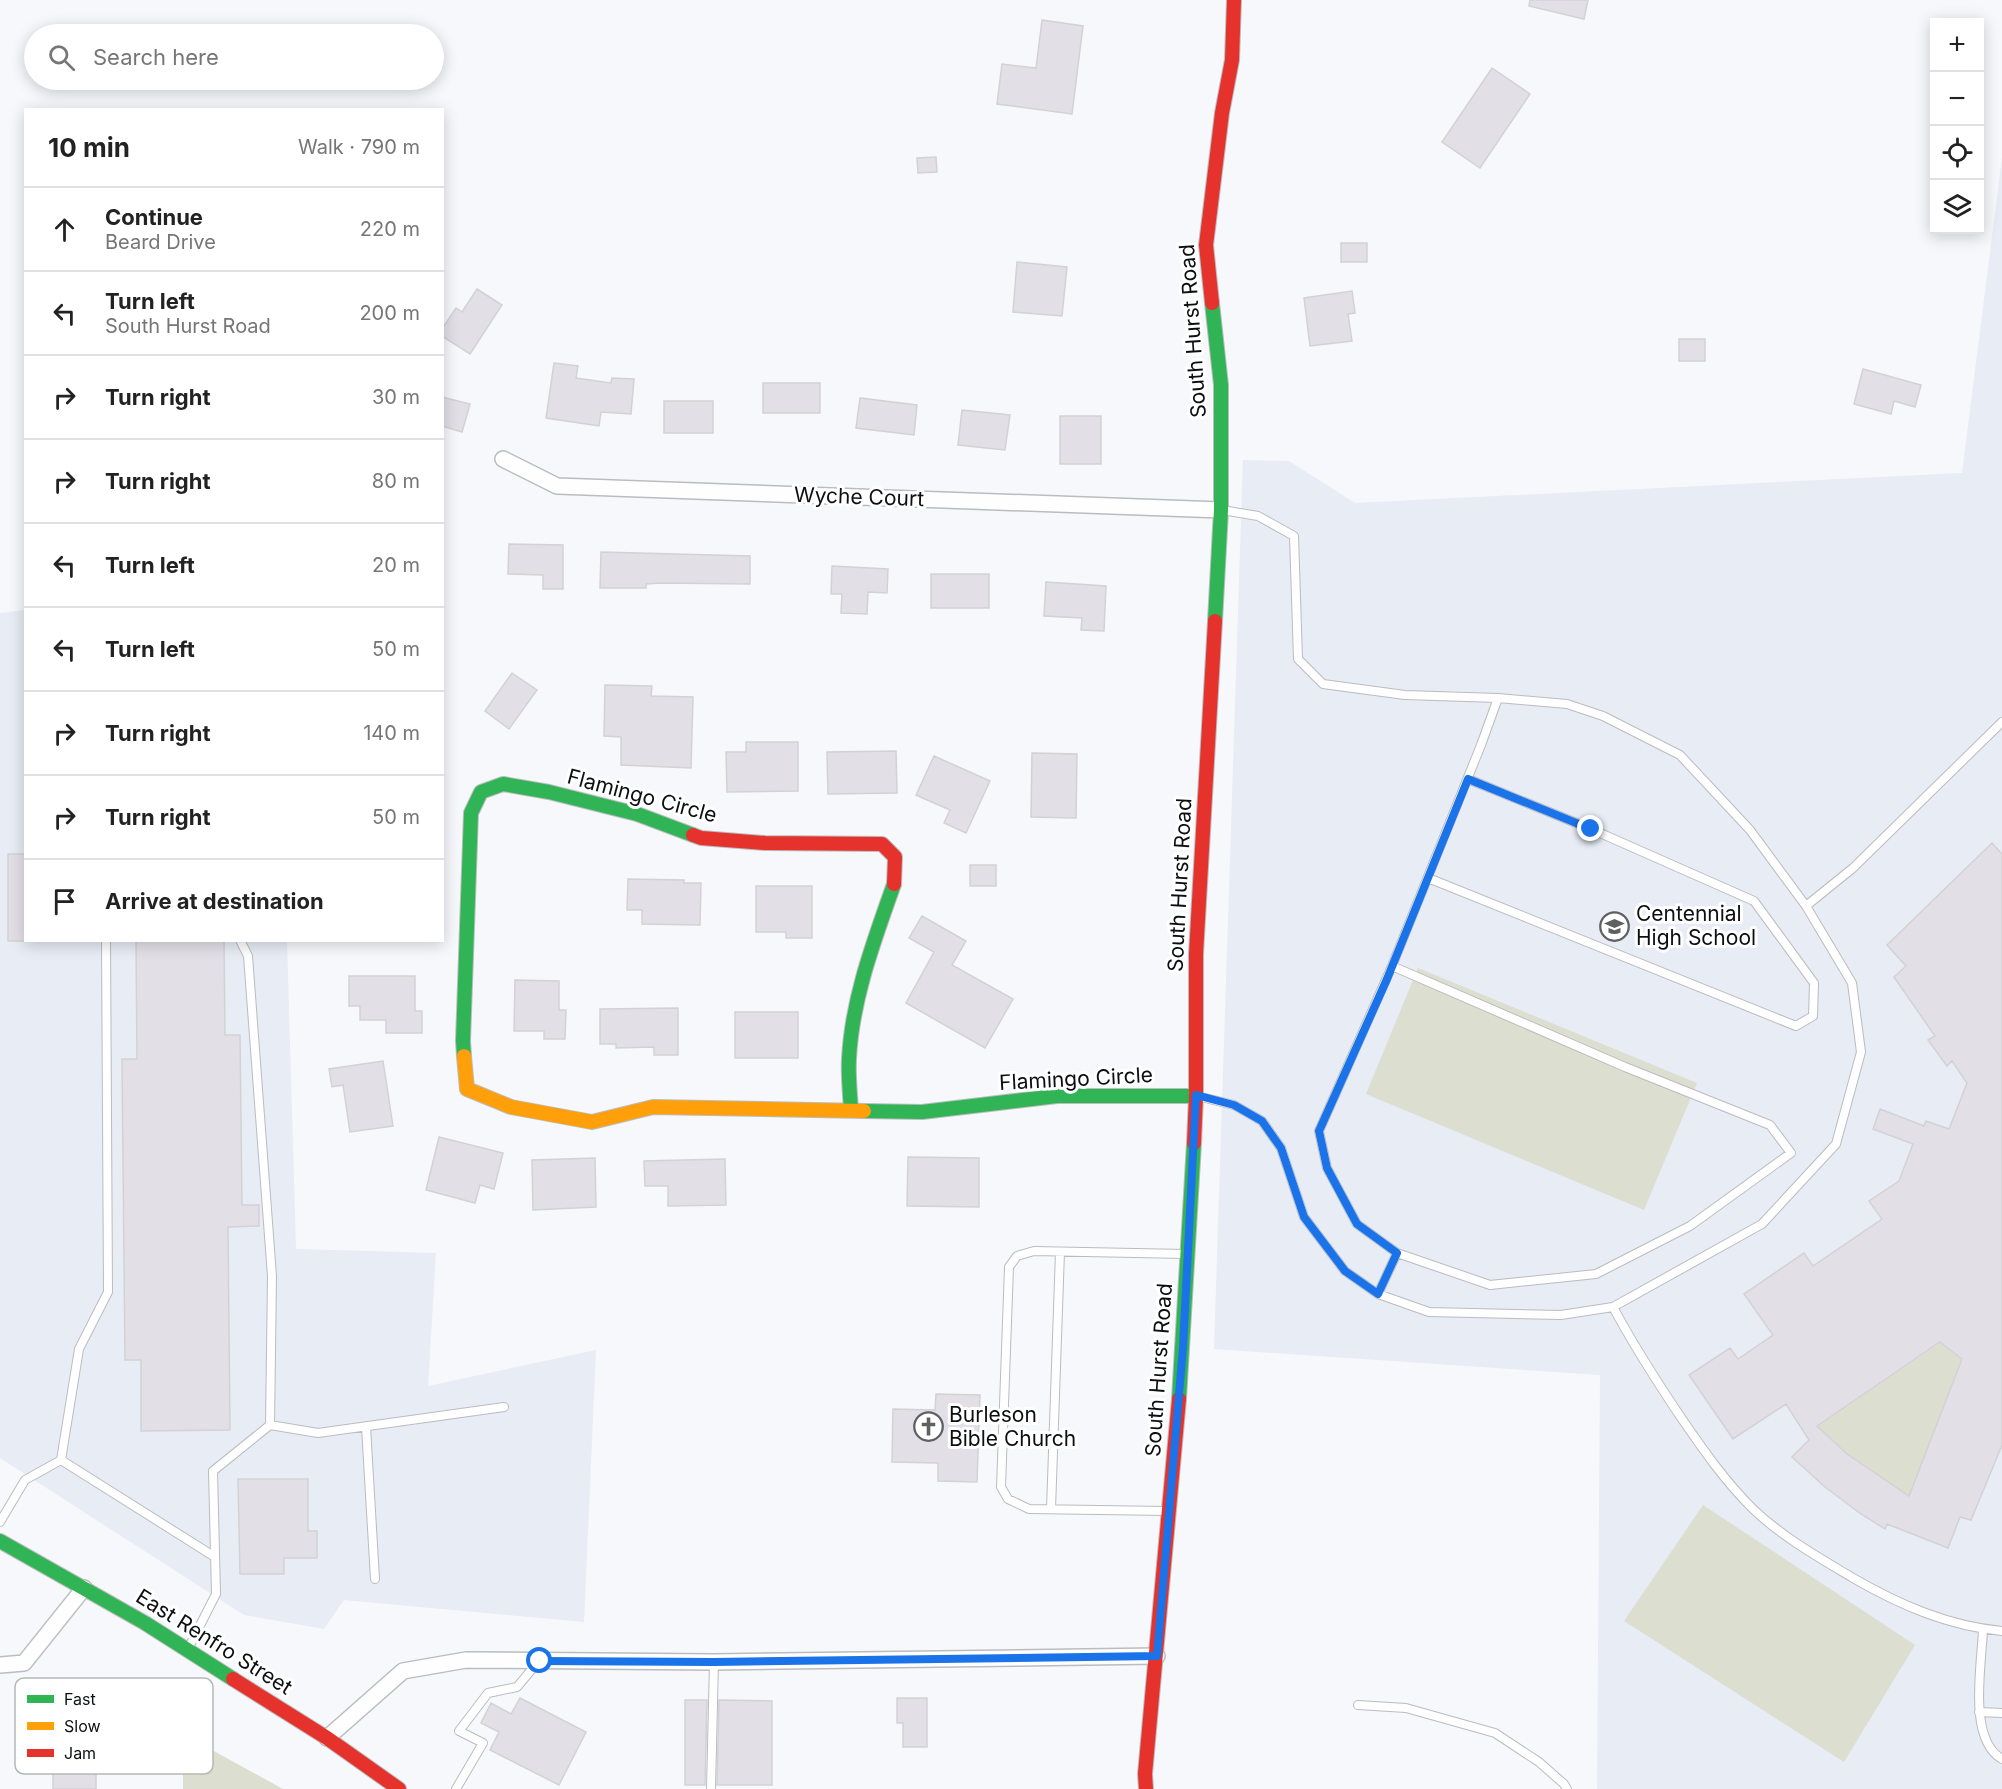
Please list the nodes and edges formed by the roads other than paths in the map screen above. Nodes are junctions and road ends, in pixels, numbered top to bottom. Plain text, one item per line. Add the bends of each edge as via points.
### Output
1 (1234, 0) edge
2 (503, 459) dead end
3 (1221, 510) junction
4 (1498, 698) junction
5 (2002, 722) edge
6 (1468, 779) junction
7 (1428, 878) junction
8 (1806, 906) junction
9 (106, 942) edge
10 (241, 942) edge
11 (1392, 966) junction
12 (1196, 1095) junction
13 (851, 1110) junction
14 (1060, 1252) junction
15 (1397, 1253) junction
16 (1188, 1254) junction
17 (1378, 1294) junction
18 (1613, 1307) junction
19 (504, 1407) dead end
20 (270, 1425) junction
21 (366, 1427) junction
22 (61, 1460) junction
23 (1051, 1509) junction
24 (1169, 1512) junction
25 (0, 1522) edge
26 (0, 1541) edge
27 (215, 1557) junction
28 (375, 1579) dead end
29 (84, 1588) junction
30 (1983, 1629) junction
31 (2002, 1631) edge
32 (188, 1650) junction
33 (1157, 1656) junction
34 (540, 1661) junction
35 (714, 1662) junction
36 (0, 1665) edge
37 (1358, 1705) dead end
38 (1979, 1712) junction
39 (2002, 1713) edge
40 (327, 1737) junction
41 (2002, 1759) edge
42 (1145, 1774) junction
43 (399, 1789) edge
44 (456, 1789) edge
45 (711, 1789) edge
46 (1137, 1789) edge
47 (1146, 1789) edge
48 (1567, 1789) edge

1 - 3 street, South Hurst Road via 1232,60 1206,245 1221,385
2 - 3 street, Wyche Court via 556,486
3 - 4 lane via 1258,516 1294,536 1298,659 1323,684 1405,695
3 - 12 street, South Hurst Road via 1196,954
4 - 6 lane
4 - 8 lane via 1567,704 1604,716 1680,755 1750,830
5 - 8 lane via 1853,868
6 - 7 lane
6 - 7 lane via 1754,902 1814,983 1813,1016 1796,1026
7 - 11 lane
8 - 18 lane via 1852,983 1861,1052 1836,1144 1762,1224
9 - 22 lane via 108,1292 79,1349
10 - 20 lane via 248,956 272,1276
11 - 15 lane via 1319,1131 1327,1168 1357,1224
11 - 15 lane via 1770,1125 1791,1154 1690,1226 1596,1274 1490,1285
12 - 13 street, Flamingo Circle via 1057,1096 922,1112
12 - 16 street, South Hurst Road
12 - 17 lane via 1234,1105 1262,1121 1281,1148 1304,1217 1345,1271
13 - 13 street, Flamingo Circle via 653,1107 592,1122 511,1107 467,1089 463,1041 471,813 481,792 503,784 549,792 637,814 701,838 882,844 895,857 894,883 865,966 854,1015 849,1060
14 - 16 lane
14 - 23 lane
14 - 23 lane via 1034,1251 1017,1256 1009,1267 1001,1487 1008,1499 1029,1509
15 - 17 lane
16 - 24 street, South Hurst Road
17 - 18 lane via 1429,1312 1561,1315
18 - 30 lane via 1648,1368 1714,1466 1753,1509 1798,1545 1890,1600
19 - 21 lane
20 - 21 lane via 318,1433
20 - 27 lane via 213,1471
21 - 28 lane
22 - 25 lane via 25,1480
22 - 27 lane
23 - 24 lane
24 - 33 street, South Hurst Road
26 - 29 street, East Renfro Street
27 - 32 lane via 216,1594
29 - 32 street, East Renfro Street
29 - 36 street via 24,1663
30 - 31 lane
30 - 38 lane
32 - 40 street, East Renfro Street
33 - 35 street
33 - 42 street, South Hurst Road
34 - 35 street
34 - 40 street via 466,1660 403,1671
34 - 44 lane via 517,1687 488,1694 459,1731 483,1743
35 - 45 lane
37 - 48 lane via 1406,1708 1495,1732 1539,1762
38 - 39 lane
38 - 41 lane via 1984,1739
40 - 43 street, East Renfro Street
42 - 46 street, South Hurst Road
42 - 47 street, South Hurst Road

